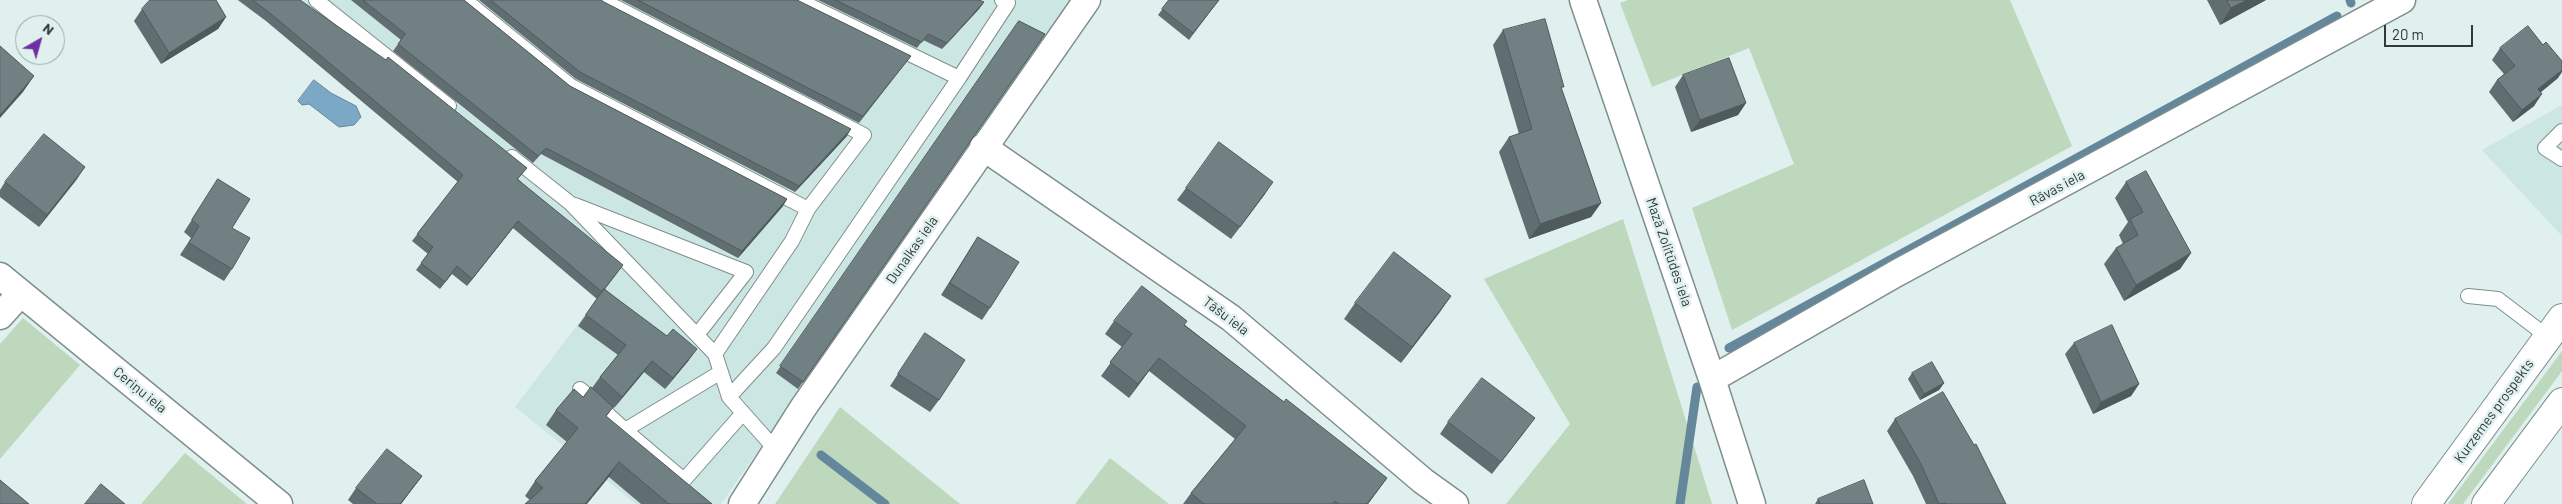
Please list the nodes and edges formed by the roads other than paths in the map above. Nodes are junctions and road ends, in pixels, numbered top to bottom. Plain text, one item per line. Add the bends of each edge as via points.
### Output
1 (316, 0) edge
2 (465, 0) edge
3 (602, 0) edge
4 (798, 0) edge
5 (1002, 0) edge
6 (1087, 0) edge
7 (1583, 0) edge
8 (2402, 0) edge
9 (959, 78) junction
10 (462, 117) edge
11 (2562, 131) edge
12 (983, 147) junction
13 (501, 148) edge
14 (2562, 159) edge
15 (570, 203) junction
16 (808, 209) junction
17 (0, 276) edge
18 (21, 293) junction
19 (2468, 296) dead end
20 (0, 316) edge
21 (2555, 328) edge
22 (697, 335) junction
23 (715, 354) junction
24 (721, 372) junction
25 (1712, 379) junction
26 (580, 388) dead end
27 (729, 397) junction
28 (2562, 402) edge
29 (743, 413) junction
30 (625, 430) junction
31 (776, 450) junction
32 (280, 504) edge
33 (742, 504) edge
34 (1455, 504) edge
35 (1752, 504) edge
36 (2426, 504) edge
37 (2486, 504) edge

1 - 10 lane
2 - 16 lane via 571,86
3 - 16 lane via 864,135
4 - 9 lane
5 - 9 lane via 1008,3
6 - 12 street, Dunalkas iela
7 - 25 street, Mazā Zolitūdes iela
8 - 25 street, Rāvas iela via 1898,273
9 - 27 lane via 774,348
11 - 14 lane via 2545,148
12 - 31 street, Dunalkas iela
12 - 34 street, Tāšu iela via 1231,318 1423,481
13 - 15 lane
15 - 22 lane
15 - 22 lane via 746,272
16 - 23 lane via 792,241
17 - 18 street, Ceriņu iela
18 - 20 street
18 - 32 street, Ceriņu iela
19 - 21 lane via 2498,299
21 - 36 main road, Kurzemes prospekts
22 - 23 lane
23 - 24 lane
24 - 27 lane
24 - 30 lane
25 - 35 street, Mazā Zolitūdes iela
26 - 30 lane
27 - 29 lane
28 - 37 main road
29 - 30 lane via 684,480
29 - 31 lane
31 - 33 street, Dunalkas iela

